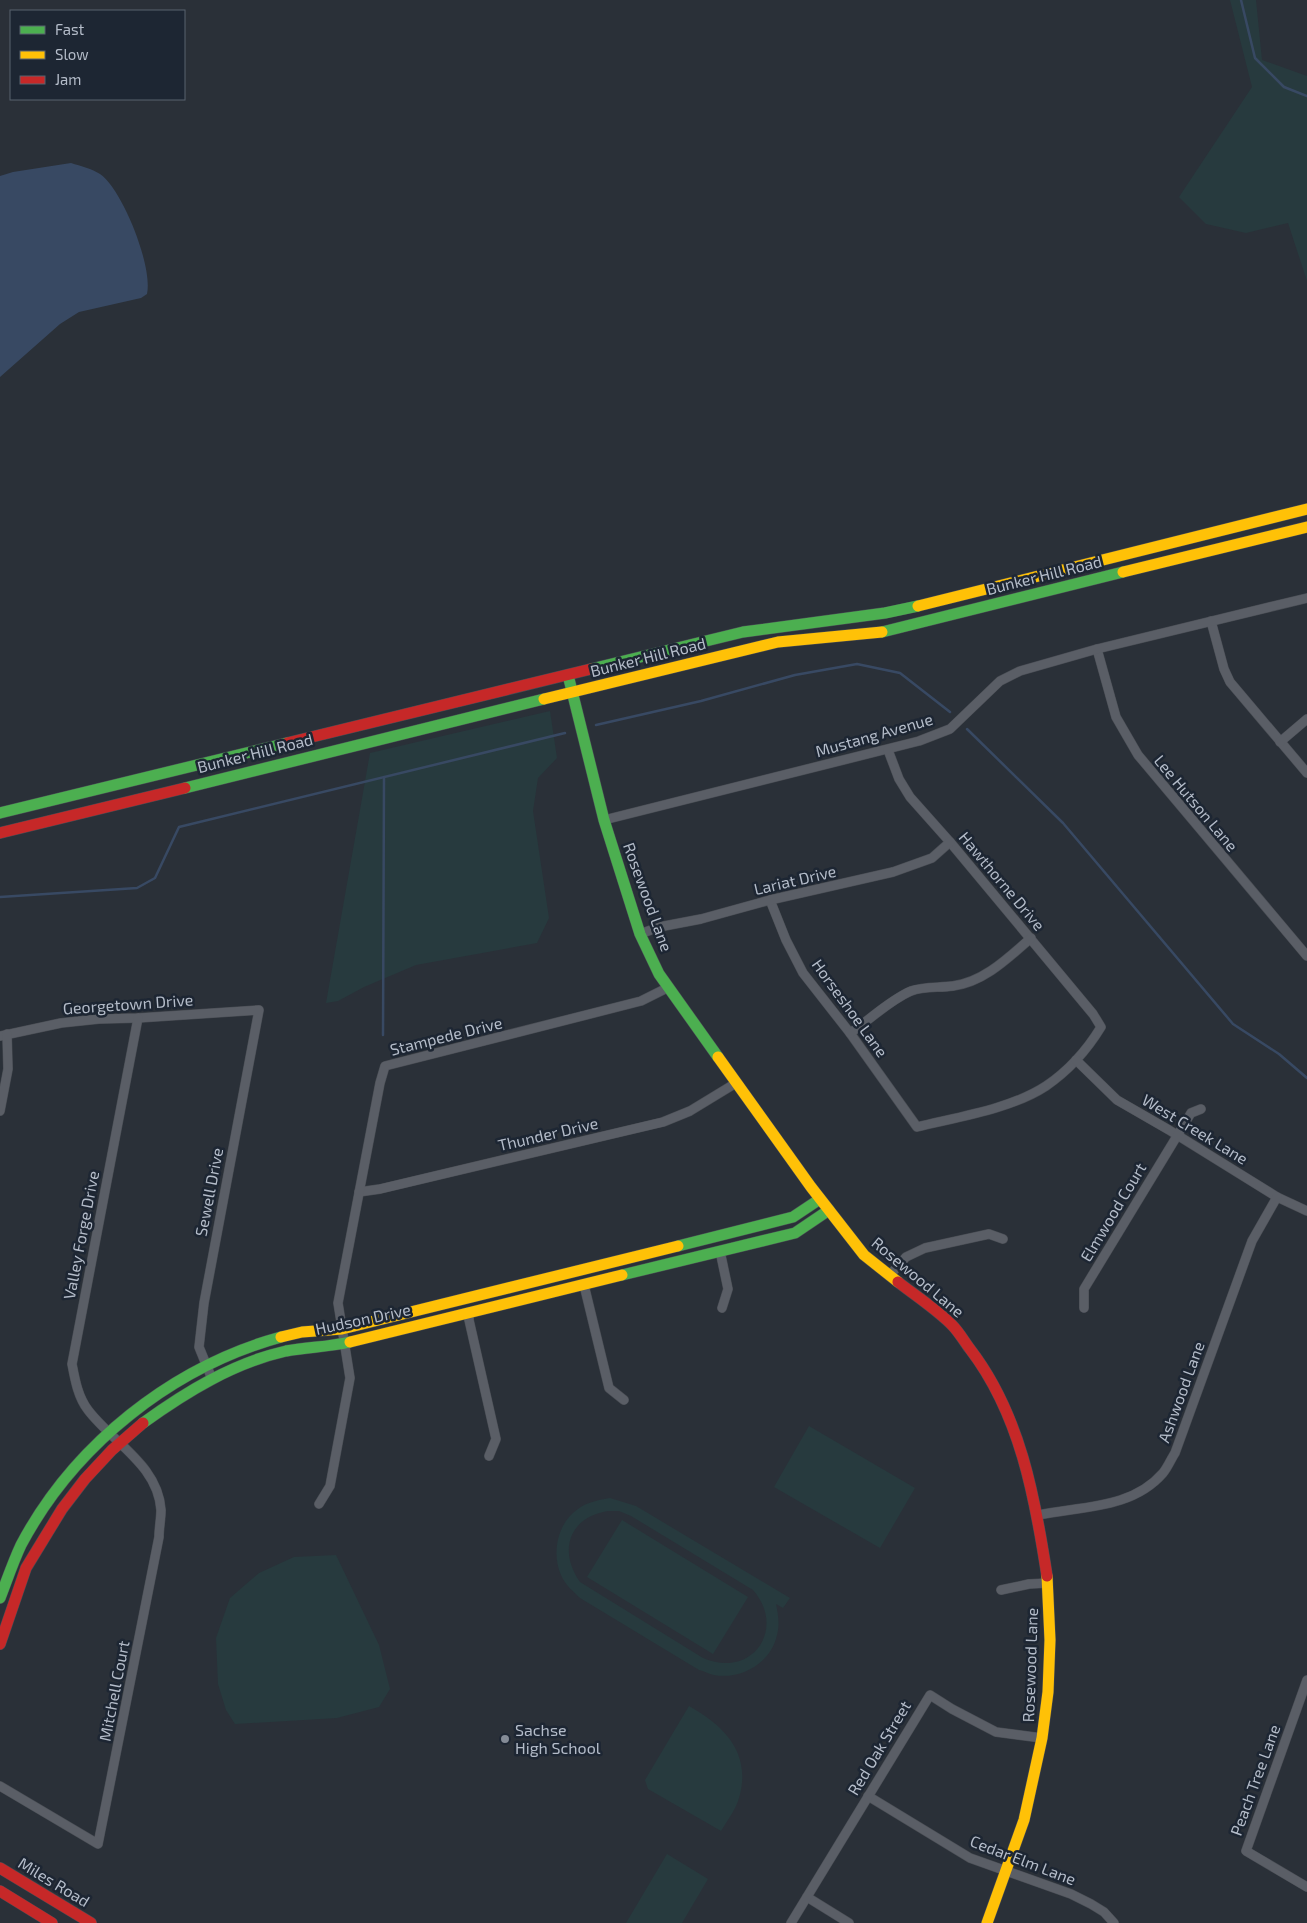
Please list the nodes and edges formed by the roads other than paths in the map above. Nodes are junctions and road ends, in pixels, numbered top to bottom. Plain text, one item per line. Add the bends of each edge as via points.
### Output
1 (1307, 509) edge
2 (1307, 527) edge
3 (1307, 598) edge
4 (1211, 621) junction
5 (1097, 649) junction
6 (568, 676) junction
7 (571, 692) junction
8 (1307, 719) edge
9 (1280, 742) junction
10 (888, 750) junction
11 (1307, 773) edge
12 (0, 813) edge
13 (604, 820) junction
14 (0, 833) edge
15 (950, 842) junction
16 (770, 900) junction
17 (640, 934) junction
18 (1031, 938) junction
19 (1307, 956) edge
20 (669, 987) junction
21 (259, 1010) joint
22 (138, 1018) junction
23 (850, 1033) junction
24 (4, 1035) edge
25 (1076, 1060) junction
26 (736, 1083) junction
27 (1201, 1109) dead end
28 (0, 1111) edge
29 (1177, 1135) junction
30 (358, 1192) junction
31 (1277, 1197) junction
32 (820, 1199) junction
33 (829, 1210) junction
34 (1307, 1211) edge
35 (1003, 1239) dead end
36 (720, 1251) junction
37 (889, 1276) junction
38 (584, 1285) junction
39 (722, 1308) dead end
40 (1084, 1308) dead end
41 (469, 1312) junction
42 (342, 1329) junction
43 (345, 1343) junction
44 (207, 1366) junction
45 (212, 1379) junction
46 (624, 1400) dead end
47 (111, 1433) junction
48 (120, 1442) junction
49 (489, 1456) dead end
50 (318, 1504) dead end
51 (1038, 1515) junction
52 (1048, 1582) junction
53 (1002, 1590) dead end
54 (0, 1598) edge
55 (1, 1637) edge
56 (1307, 1680) edge
57 (1042, 1738) junction
58 (0, 1786) edge
59 (868, 1796) junction
60 (0, 1868) edge
61 (1006, 1871) junction
62 (1307, 1887) edge
63 (0, 1891) edge
64 (807, 1897) junction
65 (55, 1902) junction
66 (48, 1921) edge
67 (91, 1923) edge
68 (791, 1923) edge
69 (849, 1923) edge
70 (988, 1923) edge
71 (1114, 1923) edge

1 - 6 street, Bunker Hill Road via 905,609 771,626
2 - 7 street, Bunker Hill Road via 880,632 778,642
3 - 4 street, Mustang Avenue
4 - 5 street, Mustang Avenue
4 - 9 street via 1230,682
5 - 10 street, Mustang Avenue via 1020,671 1000,681 950,729
5 - 19 street, Lee Hutson Lane via 1116,717 1138,755
6 - 7 street, Rosewood Lane
6 - 12 street, Bunker Hill Road
7 - 13 street, Rosewood Lane
7 - 14 street, Bunker Hill Road
8 - 9 street
9 - 11 street
10 - 13 street, Mustang Avenue
10 - 15 street, Hawthorne Drive via 910,797
13 - 17 street, Rosewood Lane
15 - 16 street, Lariat Drive via 932,858 893,872
15 - 18 street, Hawthorne Drive
16 - 17 street, Lariat Drive
16 - 23 street, Horseshoe Lane via 803,973
17 - 20 street, Rosewood Lane via 659,974
18 - 23 street via 981,978 953,986 912,991
18 - 25 street, Hawthorne Drive via 1101,1027
20 - 26 street, Rosewood Lane
20 - 30 street, Stampede Drive via 641,1002 385,1066
21 - 22 street, Georgetown Drive
21 - 44 street, Sewell Drive via 204,1303 200,1347
22 - 24 street, Georgetown Drive via 99,1018
22 - 47 street, Valley Forge Drive via 72,1364 79,1394 88,1410
23 - 25 street, Horseshoe Lane via 917,1127 1006,1105 1046,1086
24 - 28 street via 8,1069
25 - 29 street, West Creek Lane via 1117,1100
26 - 30 street, Thunder Drive via 690,1111 662,1122
26 - 32 street, Rosewood Lane
27 - 29 street, Elmwood Court via 1191,1113
29 - 31 street, West Creek Lane
29 - 40 street, Elmwood Court via 1084,1289
30 - 42 street, Stampede Drive via 338,1303
31 - 34 street, West Creek Lane
31 - 51 street, Ashwood Lane via 1252,1241 1175,1453 1164,1472 1136,1495 1118,1502
32 - 33 street, Rosewood Lane
32 - 42 street, Hudson Drive via 793,1217
33 - 36 street, Hudson Drive via 795,1233
33 - 37 street, Rosewood Lane via 864,1255
35 - 37 street via 989,1234 925,1248 906,1257
36 - 38 street, Hudson Drive
36 - 39 street via 728,1289
37 - 51 street, Rosewood Lane via 952,1325 985,1368 1003,1402
38 - 41 street, Hudson Drive
38 - 46 street via 609,1388
41 - 43 street, Hudson Drive
41 - 49 street via 496,1439
42 - 43 street, Stampede Drive
42 - 44 street, Hudson Drive via 291,1334
43 - 45 street, Hudson Drive via 278,1353
43 - 50 street, Stampede Drive via 350,1378 330,1486
44 - 45 street, Sewell Drive
44 - 47 street, Hudson Drive via 145,1403
45 - 48 street, Hudson Drive via 142,1422
47 - 48 street, Valley Forge Drive
47 - 54 street, Hudson Drive via 78,1467 24,1539
48 - 55 street, Hudson Drive via 78,1486 48,1529 26,1567
48 - 58 street, Mitchell Court via 145,1468 155,1487 161,1510 159,1537 98,1844
51 - 52 street, Rosewood Lane
52 - 53 street
52 - 57 street, Rosewood Lane via 1050,1648
56 - 62 street, Peach Tree Lane via 1246,1851
57 - 59 street, Red Oak Street via 996,1732 930,1695
57 - 61 street, Rosewood Lane via 1024,1820
59 - 61 street, Cedar Elm Lane via 970,1858
59 - 64 street, Red Oak Street
60 - 65 street, Miles Road
61 - 70 street, Rosewood Lane
61 - 71 street, Cedar Elm Lane via 1071,1894 1104,1912
63 - 66 street
64 - 68 street, Red Oak Street
64 - 69 street
65 - 66 street
65 - 67 street, Miles Road

